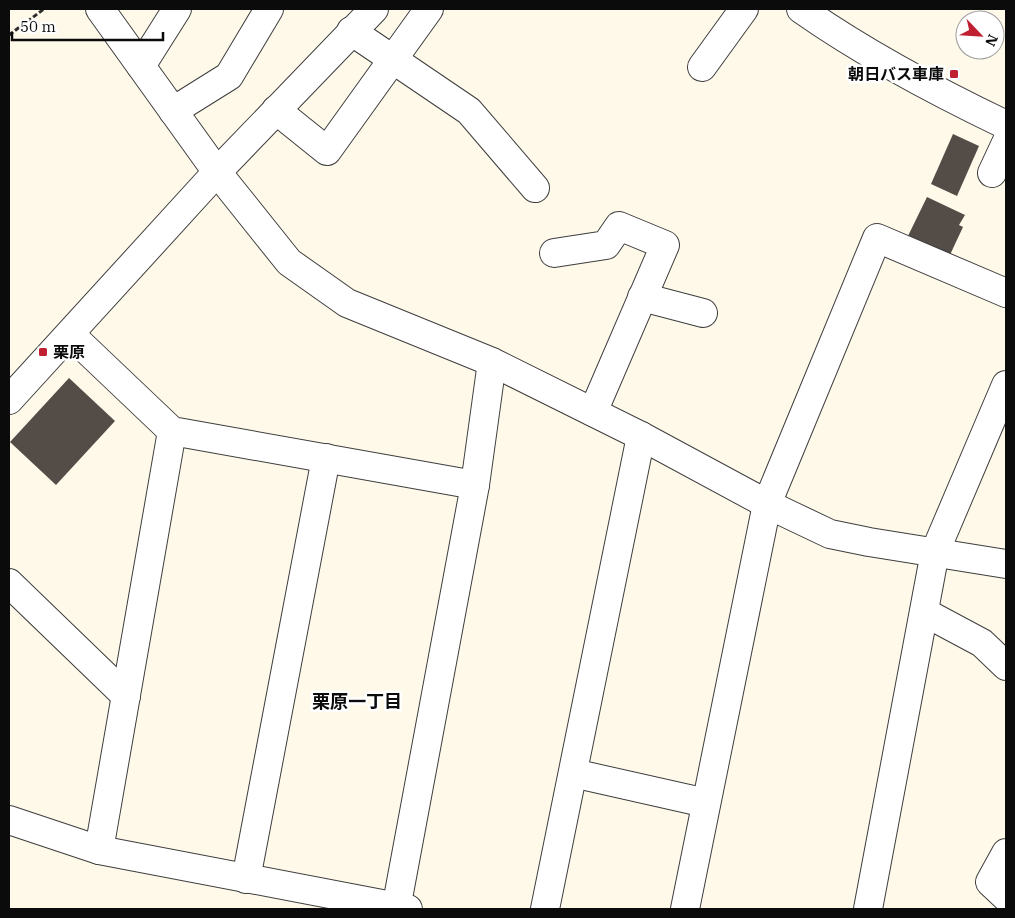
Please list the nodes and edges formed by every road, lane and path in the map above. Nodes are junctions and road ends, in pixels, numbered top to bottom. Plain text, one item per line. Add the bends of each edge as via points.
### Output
1 (44, 9) edge
2 (100, 9) edge
3 (178, 9) edge
4 (269, 9) edge
5 (374, 9) edge
6 (429, 9) edge
7 (744, 9) edge
8 (801, 9) edge
9 (832, 17) edge
10 (351, 31) junction
11 (9, 35) edge
12 (393, 58) junction
13 (141, 66) junction
14 (702, 67) dead end
15 (276, 110) junction
16 (173, 111) junction
17 (1006, 125) edge
18 (1006, 143) edge
19 (217, 172) junction
20 (992, 173) dead end
21 (535, 188) dead end
22 (554, 253) dead end
23 (1006, 293) edge
24 (642, 298) junction
25 (703, 313) dead end
26 (70, 334) junction
27 (492, 362) junction
28 (1006, 385) edge
29 (9, 400) edge
30 (593, 412) junction
31 (172, 431) junction
32 (641, 436) junction
33 (326, 458) junction
34 (475, 486) junction
35 (767, 504) junction
36 (935, 552) junction
37 (1006, 564) edge
38 (9, 583) edge
39 (924, 612) junction
40 (1006, 666) edge
41 (126, 696) junction
42 (572, 773) junction
43 (706, 803) junction
44 (9, 820) edge
45 (99, 850) junction
46 (1006, 852) edge
47 (246, 878) junction
48 (1006, 897) edge
49 (400, 909) edge
50 (545, 909) edge
51 (685, 909) edge
52 (868, 909) edge

1 - 11 path
2 - 13 street
3 - 13 street
4 - 16 street via 229,76
5 - 10 street
6 - 12 street
7 - 14 street
8 - 9 street
9 - 17 street via 896,68
10 - 12 street
10 - 15 street
12 - 15 street via 328,151
12 - 21 street via 469,111
13 - 16 street
15 - 19 street
16 - 19 street
18 - 20 street
19 - 26 street
19 - 27 street via 289,262 347,303
22 - 24 street via 606,245 619,226 665,245
23 - 35 street via 877,238
24 - 25 street
24 - 30 street
26 - 29 street
26 - 31 street
27 - 30 street
27 - 34 street
28 - 36 street
30 - 32 street
31 - 33 street
31 - 41 street
32 - 35 street
32 - 42 street
33 - 34 street
33 - 47 street
34 - 49 street
35 - 36 street via 830,534
35 - 43 street
36 - 37 street
36 - 39 street
38 - 41 street
39 - 40 street via 982,643
39 - 52 street
41 - 45 street
42 - 43 street
42 - 50 street
43 - 51 street
44 - 45 street
45 - 47 street
46 - 48 street via 990,882
47 - 49 street

